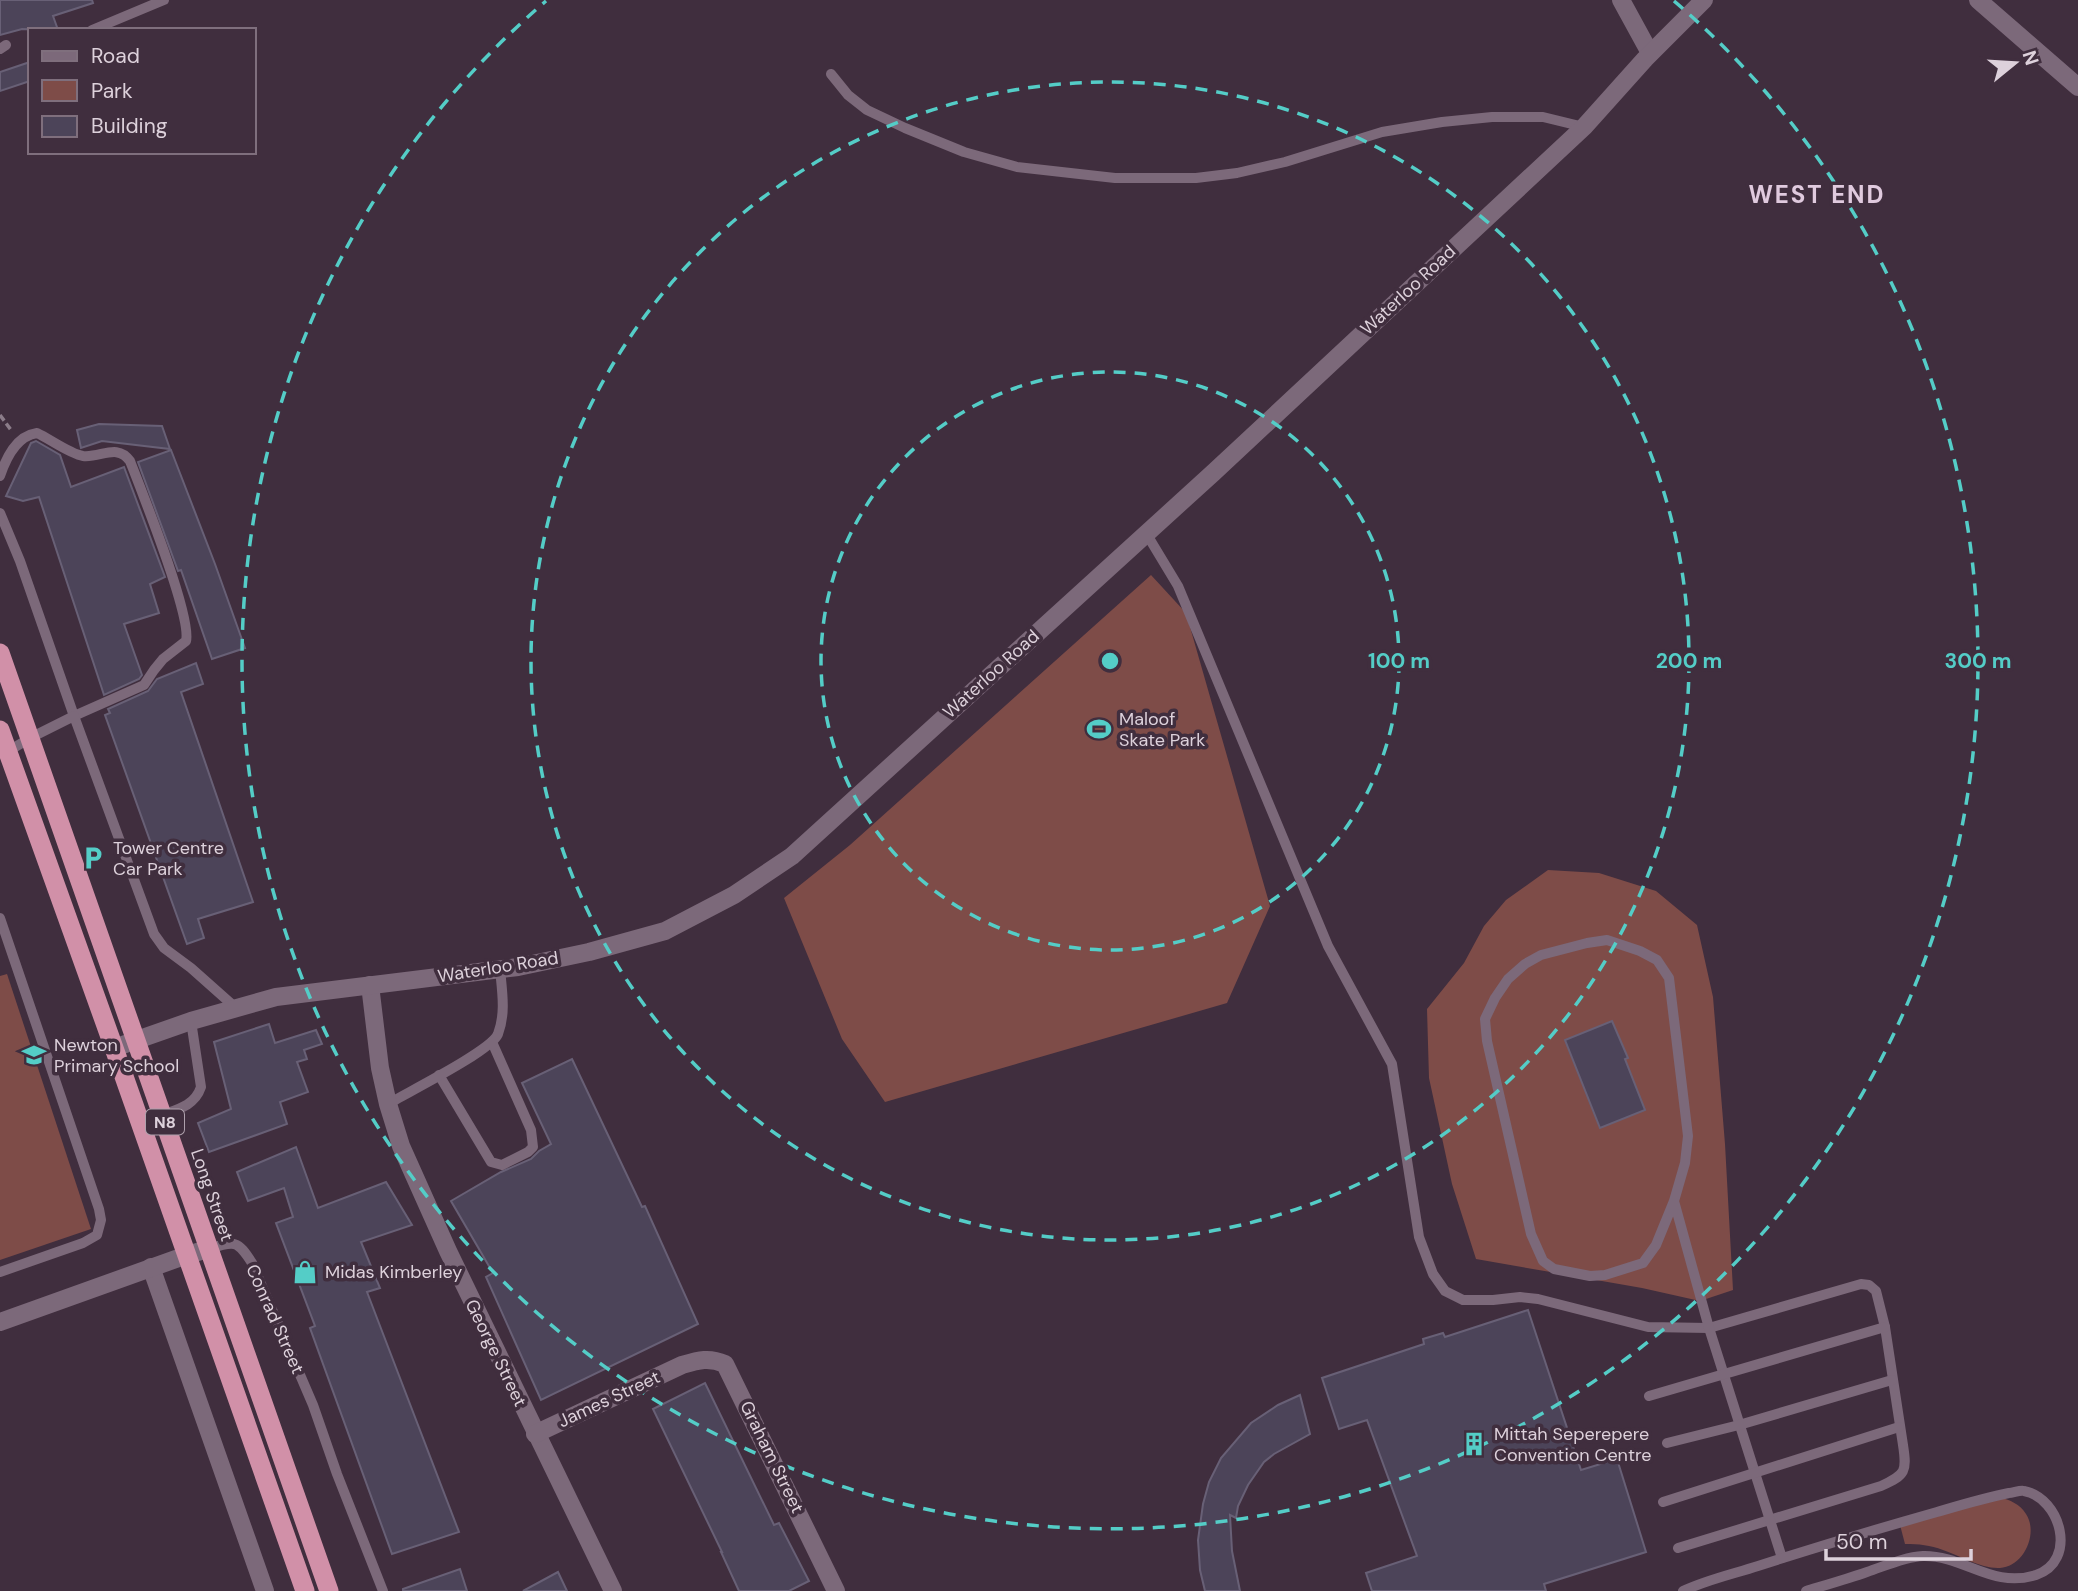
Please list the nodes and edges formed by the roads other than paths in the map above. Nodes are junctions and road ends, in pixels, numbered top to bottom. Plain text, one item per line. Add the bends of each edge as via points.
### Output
1 (164, 0) edge
2 (1621, 0) edge
3 (1704, 0) edge
4 (1978, 0) edge
5 (97, 28) edge
6 (1650, 53) junction
7 (831, 74) dead end
8 (2078, 88) edge
9 (1584, 127) junction
10 (0, 476) edge
11 (0, 513) edge
12 (1146, 533) junction
13 (0, 653) edge
14 (74, 716) junction
15 (0, 730) edge
16 (30, 738) junction
17 (4, 753) edge
18 (0, 918) edge
19 (4, 942) edge
20 (500, 969) junction
21 (370, 985) junction
22 (236, 1009) junction
23 (191, 1021) junction
24 (136, 1040) junction
25 (492, 1042) junction
26 (114, 1048) junction
27 (439, 1075) junction
28 (388, 1104) junction
29 (162, 1115) junction
30 (1674, 1201) junction
31 (208, 1249) junction
32 (187, 1255) junction
33 (151, 1268) junction
34 (0, 1272) edge
35 (0, 1322) edge
36 (1885, 1327) junction
37 (1709, 1328) junction
38 (682, 1365) joint
39 (1723, 1374) junction
40 (1892, 1380) junction
41 (1648, 1396) dead end
42 (1739, 1425) junction
43 (1899, 1427) junction
44 (535, 1434) junction
45 (1667, 1443) dead end
46 (1755, 1473) junction
47 (1663, 1502) dead end
48 (1770, 1520) junction
49 (1678, 1548) dead end
50 (1782, 1558) junction
51 (265, 1591) edge
52 (305, 1591) edge
53 (330, 1591) edge
54 (383, 1591) edge
55 (613, 1591) edge
56 (836, 1591) edge
57 (1683, 1591) edge
58 (1806, 1591) edge

1 - 5 lane
2 - 6 street
3 - 6 street, Waterloo Road
4 - 8 street
6 - 9 street, Waterloo Road
7 - 9 lane via 867,110 964,152 1017,167 1115,178 1237,173 1382,132 1442,122 1543,117
9 - 12 street, Waterloo Road
10 - 14 lane via 18,440 32,433 78,455 126,454 186,625 186,641 163,659 144,685
11 - 14 lane
12 - 20 street, Waterloo Road via 792,856 763,876 666,931
12 - 37 lane via 1178,586 1328,946 1392,1065 1419,1237 1433,1275 1445,1291 1463,1300 1529,1298 1648,1327
13 - 16 highway, Long Street / N8
14 - 16 lane
14 - 22 lane via 154,934 164,948
15 - 17 highway, N8
16 - 17 lane
16 - 24 highway, Long Street / N8
17 - 26 highway, N8
18 - 19 lane
19 - 34 lane via 101,1220 97,1235 83,1243
20 - 21 street, Waterloo Road
20 - 25 lane via 504,1005
21 - 22 street, Waterloo Road via 276,997
21 - 28 street, George Street
22 - 23 street, Waterloo Road
23 - 24 street, Waterloo Road
23 - 29 lane via 201,1087 189,1105
24 - 26 street, Waterloo Road
24 - 29 highway, Long Street / N8
25 - 27 lane
25 - 27 lane via 531,1130 533,1147 528,1152 502,1165 491,1162
26 - 32 highway, N8
27 - 28 lane
28 - 44 street, George Street via 442,1240
29 - 31 highway, Long Street / N8
30 - 30 lane via 1656,1245 1643,1263 1590,1276 1554,1269 1543,1261 1531,1234 1485,1018 1508,979 1525,964 1567,948 1607,940 1640,951 1663,966 1671,990 1688,1136
30 - 37 lane
31 - 32 street, Conrad Street
31 - 53 highway, Long Street / N8
31 - 54 lane, Conrad Street via 234,1244 243,1248 252,1263 313,1405
32 - 33 street, Conrad Street
32 - 52 highway, N8
33 - 35 street, Conrad Street
33 - 51 street
36 - 37 lane via 1876,1291 1861,1284
36 - 39 lane
36 - 40 lane
37 - 39 lane
38 - 44 street, James Street
38 - 56 street, Graham Street via 704,1358 725,1364
39 - 41 lane
39 - 42 lane
40 - 42 lane
40 - 43 lane
42 - 45 lane
42 - 46 lane
43 - 46 lane
43 - 48 lane via 1906,1462 1897,1479
44 - 55 street, George Street
46 - 47 lane
46 - 48 lane
48 - 49 lane
48 - 50 lane
50 - 57 lane
50 - 58 lane via 1978,1499 2023,1490 2047,1506 2060,1527 2062,1546 2056,1559 2050,1569 2036,1575 2015,1579 1984,1574 1954,1561 1923,1556

